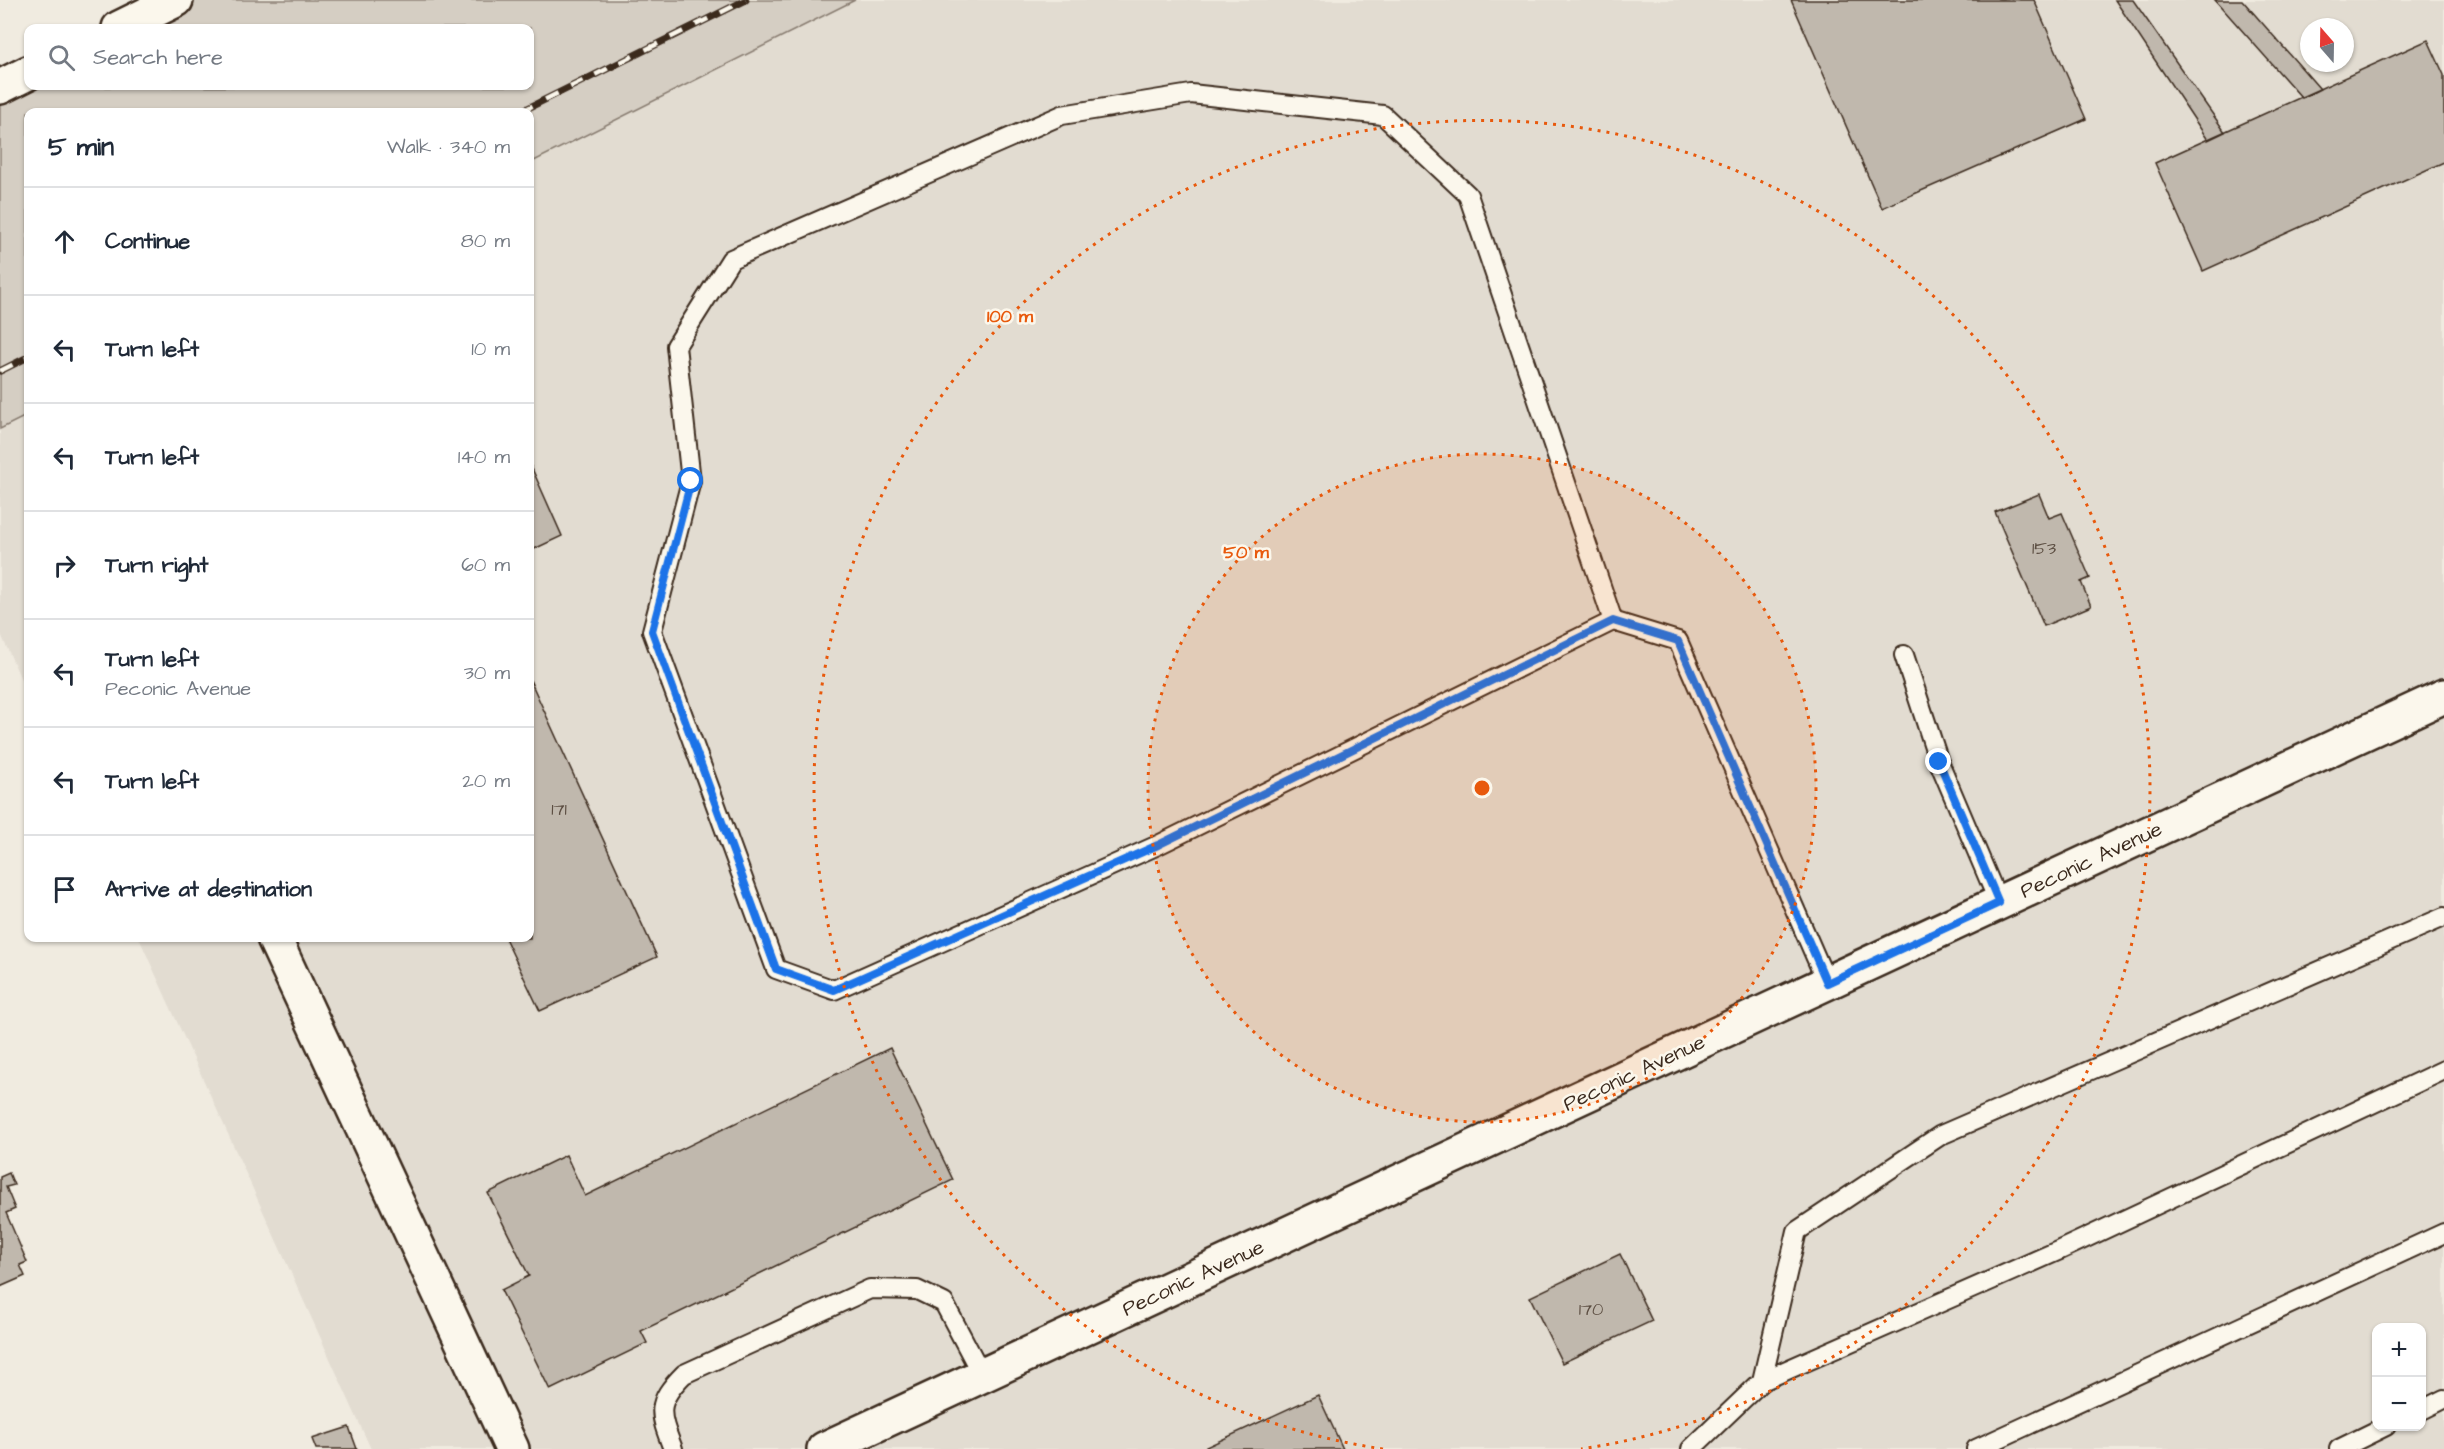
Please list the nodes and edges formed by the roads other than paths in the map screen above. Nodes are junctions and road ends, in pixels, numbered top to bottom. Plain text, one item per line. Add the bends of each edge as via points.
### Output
1 (176, 0) edge
2 (127, 24) edge
3 (24, 75) edge
4 (0, 87) edge
5 (1613, 621) junction
6 (1904, 655) dead end
7 (2444, 696) edge
8 (1999, 903) junction
9 (2444, 917) edge
10 (276, 942) edge
11 (1827, 983) junction
12 (2444, 1070) edge
13 (2444, 1233) edge
14 (982, 1376) junction
15 (1762, 1382) junction
16 (2444, 1399) edge
17 (2426, 1408) edge
18 (2376, 1431) edge
19 (512, 1449) edge
20 (674, 1449) edge
21 (824, 1449) edge
22 (1692, 1449) edge
23 (1976, 1449) edge
24 (2340, 1449) edge

1 - 2 street
3 - 4 street
5 - 5 lane via 1158,845 834,990 776,969 652,631 691,481 676,345 731,259 1062,115 1191,94 1383,115 1468,195
5 - 11 lane via 1678,641
6 - 8 lane via 1939,762
7 - 8 street, Peconic Avenue
8 - 11 street, Peconic Avenue
9 - 15 lane via 1941,1135 1797,1230
10 - 19 street
11 - 14 street, Peconic Avenue
12 - 15 lane via 2060,1250
13 - 23 lane
14 - 20 lane via 944,1303 916,1290 870,1288 684,1374 667,1391 661,1416
14 - 21 street, Peconic Avenue
15 - 22 lane
16 - 17 lane
18 - 24 lane

